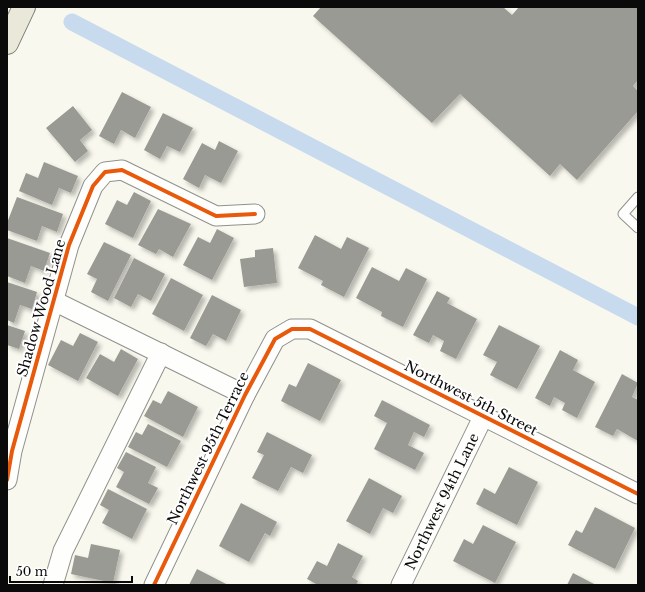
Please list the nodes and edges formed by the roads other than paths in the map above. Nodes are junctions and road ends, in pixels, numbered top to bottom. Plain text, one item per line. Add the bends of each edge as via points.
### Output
1 (24, 7) edge
2 (7, 43) edge
3 (638, 197) edge
4 (255, 214) dead end
5 (638, 228) edge
6 (54, 301) junction
7 (292, 329) joint
8 (161, 353) junction
9 (245, 395) junction
10 (483, 417) junction
11 (7, 480) edge
12 (638, 494) edge
13 (53, 585) edge
14 (154, 585) edge
15 (401, 585) edge

1 - 2 main road
3 - 5 lane via 623,214
4 - 6 street, Shadow Wood Lane via 216,216 122,170 105,172 93,186 69,245
6 - 8 street, Shadow Wood Lane
6 - 11 street, Shadow Wood Lane via 12,451
7 - 9 street, Northwest 95th Terrace via 275,339
7 - 10 street, Northwest 5th Street via 310,329
8 - 9 street, Shadow Wood Lane
8 - 13 street via 63,551
9 - 14 street, Northwest 95th Terrace
10 - 12 street, Northwest 5th Street
10 - 15 street, Northwest 94th Lane

